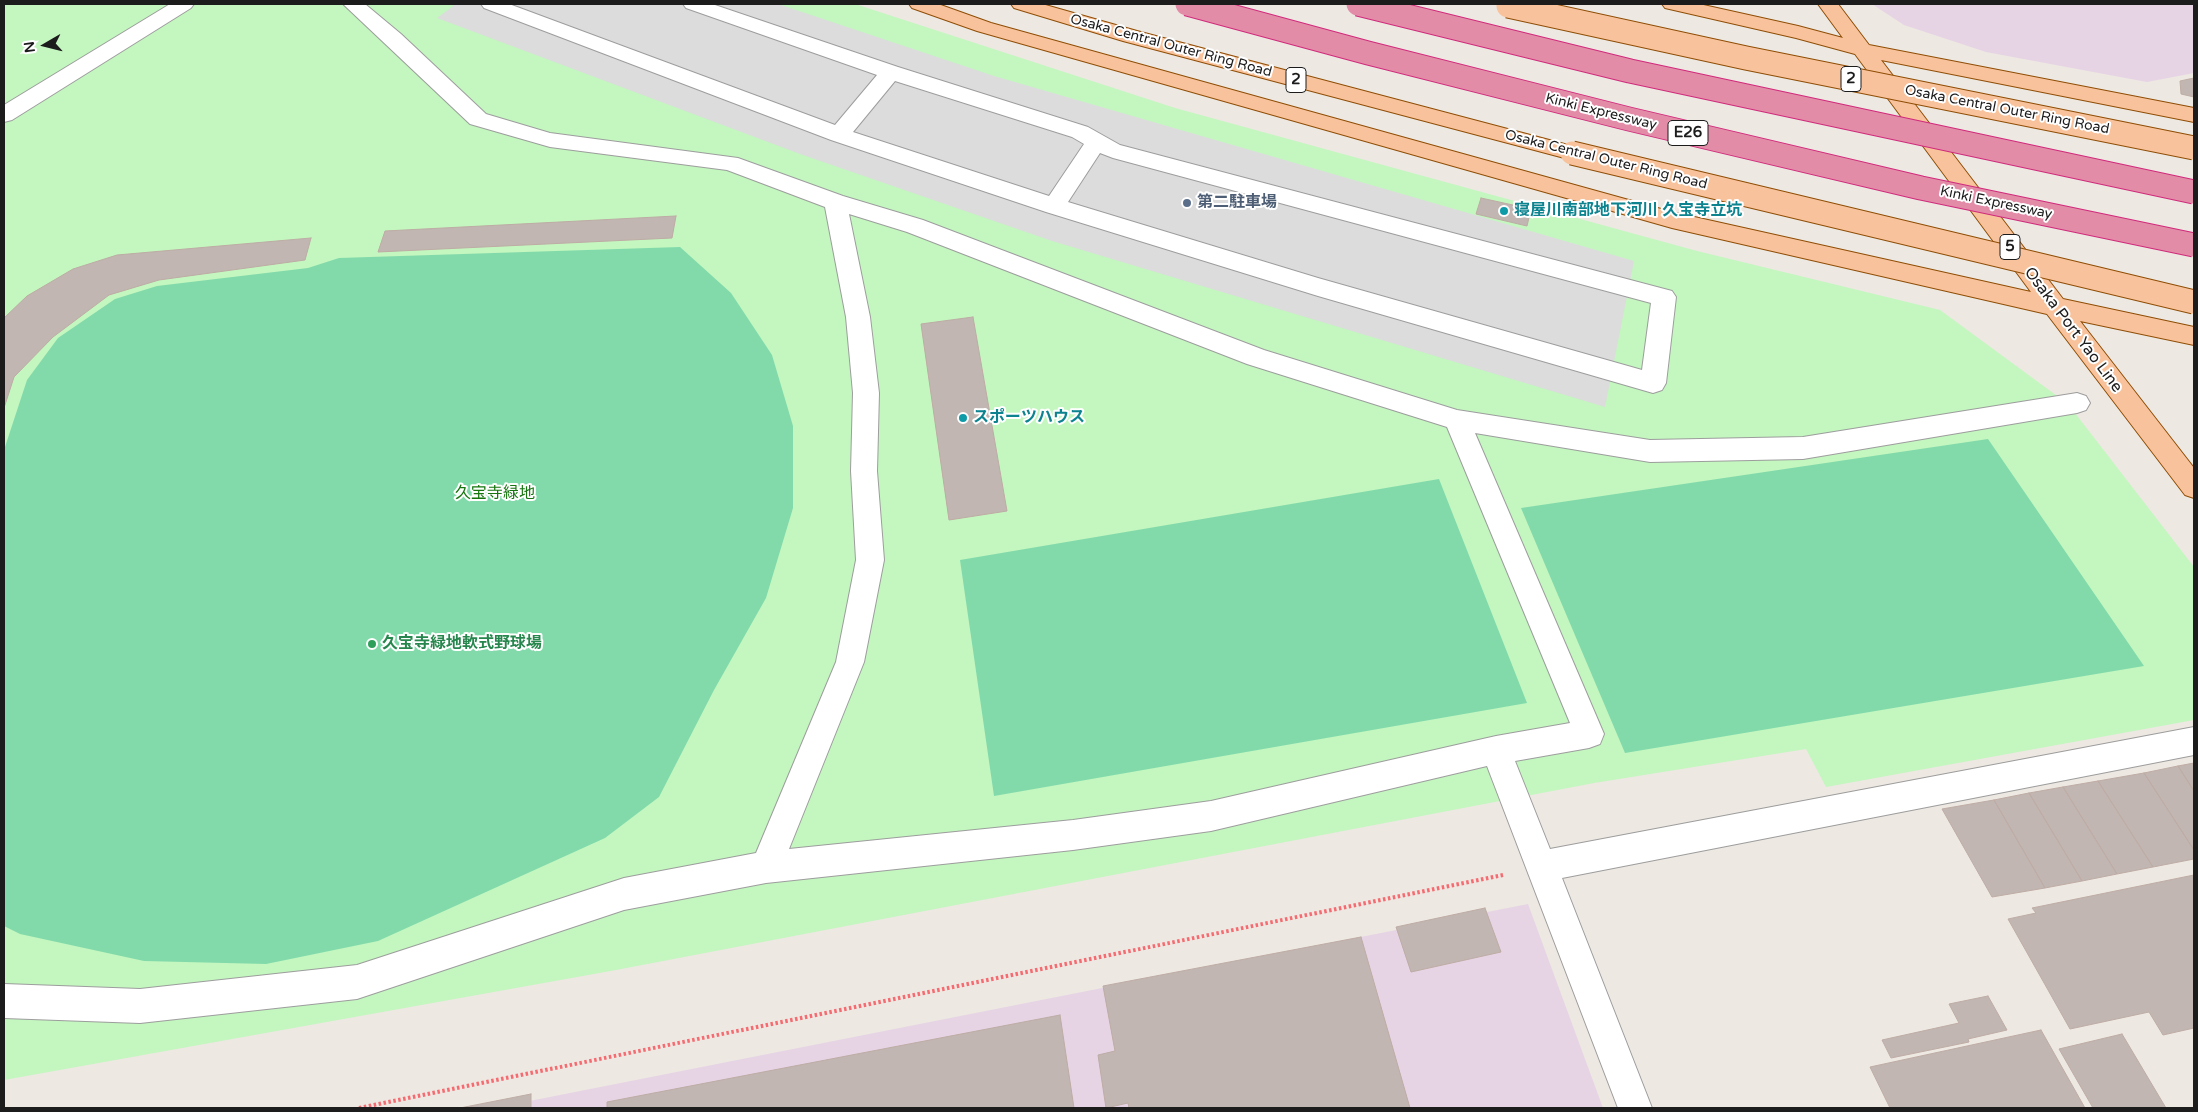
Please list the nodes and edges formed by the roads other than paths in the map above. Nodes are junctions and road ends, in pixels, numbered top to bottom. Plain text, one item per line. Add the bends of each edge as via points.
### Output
1 (184, 4) edge
2 (353, 4) edge
3 (491, 4) edge
4 (693, 4) edge
5 (919, 4) edge
6 (1021, 4) edge
7 (1187, 4) edge
8 (1358, 4) edge
9 (1672, 4) edge
10 (1828, 4) edge
11 (1503, 5) edge
12 (1862, 50) junction
13 (891, 72) junction
14 (4, 115) edge
15 (2194, 115) edge
16 (839, 135) junction
17 (1096, 142) junction
18 (2194, 148) edge
19 (2194, 192) edge
20 (835, 202) junction
21 (1054, 206) junction
22 (2194, 245) edge
23 (2194, 302) edge
24 (2055, 307) junction
25 (2194, 336) edge
26 (2077, 403) dead end
27 (1457, 420) junction
28 (2194, 487) edge
29 (2194, 741) edge
30 (1496, 750) junction
31 (1543, 866) junction
32 (766, 867) junction
33 (4, 1001) edge
34 (1635, 1108) edge

1 - 14 street
2 - 20 street via 478,119 550,140 730,163
3 - 16 street
4 - 13 street
5 - 24 main road, 2 via 984,27 1672,220
6 - 23 main road, Osaka Central Outer Ring Road / 2, bridge via 1572,153
7 - 22 highway, Kinki Expressway / E26, bridge via 1629,120 1921,188
8 - 19 highway, bridge via 1630,71
9 - 12 main road, 2
10 - 12 main road, Osaka Port Yao Line / 5
11 - 18 main road, Osaka Central Outer Ring Road / 2, bridge via 1746,58
12 - 15 main road, 2
12 - 24 main road, Osaka Port Yao Line / 5
13 - 16 street
13 - 17 street via 1080,132
16 - 21 street
17 - 21 street
17 - 21 street via 1122,154 1664,297 1653,382 1318,288
20 - 27 street via 915,226 1256,357
20 - 32 street via 858,317 866,393 864,471 870,560 850,662
24 - 25 main road, 2
24 - 28 main road, Osaka Port Yao Line / 5
26 - 27 street via 1803,448 1650,451
27 - 30 street via 1589,734
29 - 31 street
30 - 31 street
30 - 32 street via 1211,816 1073,835
31 - 34 street
32 - 33 street via 624,894 357,982 140,1006

